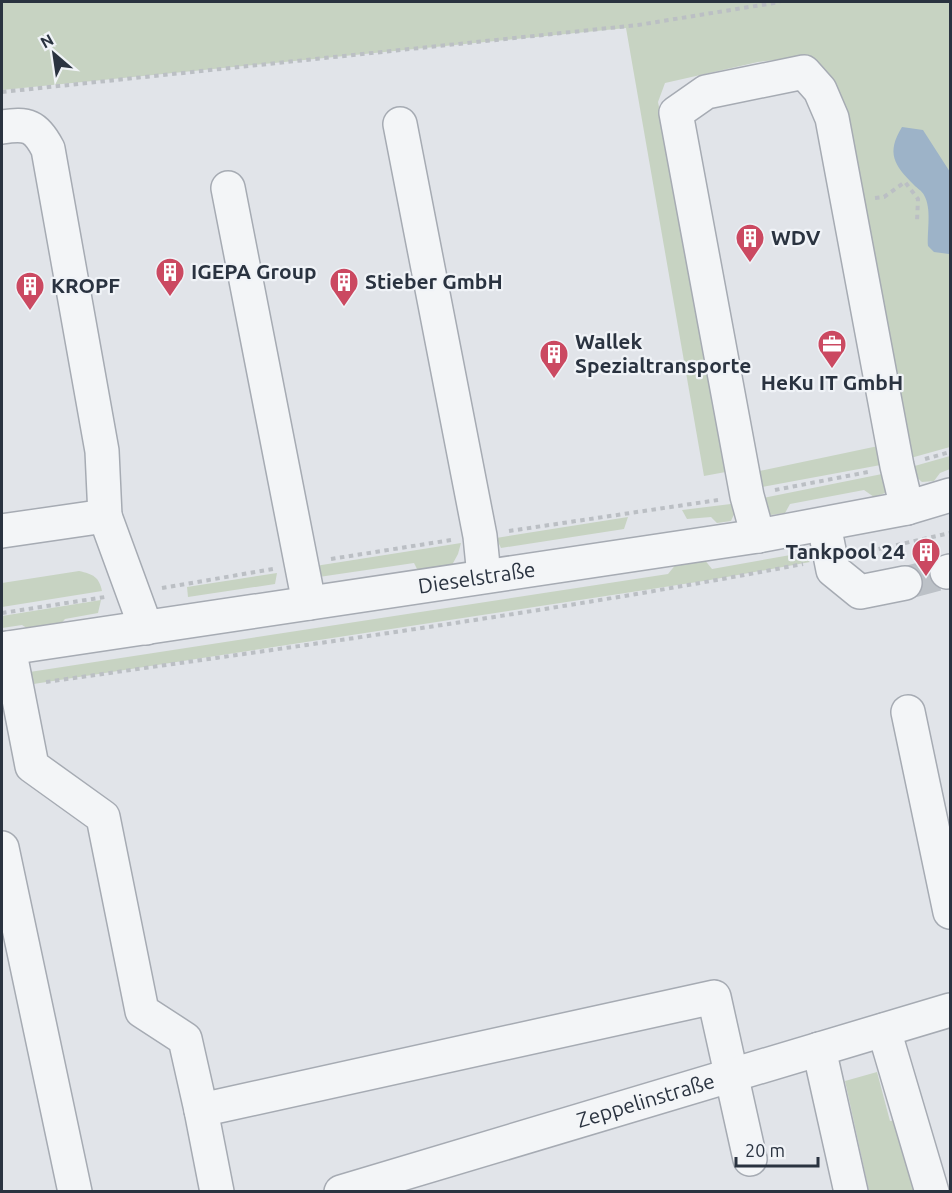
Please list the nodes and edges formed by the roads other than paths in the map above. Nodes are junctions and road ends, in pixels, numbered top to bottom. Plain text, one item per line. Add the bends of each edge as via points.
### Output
1 (400, 123) dead end
2 (2, 127) edge
3 (228, 188) dead end
4 (951, 495) edge
5 (907, 508) junction
6 (105, 516) junction
7 (824, 525) junction
8 (2, 531) edge
9 (758, 536) junction
10 (484, 576) junction
11 (905, 584) tunnel mouth
12 (309, 603) junction
13 (146, 628) junction
14 (5, 649) edge
15 (908, 712) dead end
16 (2, 848) edge
17 (951, 912) edge
18 (951, 1010) edge
19 (884, 1030) junction
20 (819, 1049) junction
21 (733, 1075) junction
22 (201, 1110) junction
23 (750, 1159) dead end
24 (385, 1185) edge
25 (75, 1191) edge
26 (217, 1191) edge
27 (342, 1191) edge
28 (851, 1191) edge
29 (932, 1191) edge

1 - 10 street via 480,536
2 - 6 street via 31,128 39,132 48,149 102,451
3 - 12 street
4 - 5 street, Dieselstraße
5 - 7 street, Dieselstraße
5 - 9 street via 832,118 820,90 804,72 706,92 676,113 747,496
6 - 8 street
6 - 13 street
7 - 9 street, Dieselstraße
7 - 11 street via 833,570 860,592
9 - 10 street, Dieselstraße
10 - 12 street, Dieselstraße
12 - 13 street, Dieselstraße
13 - 14 street, Dieselstraße
14 - 22 street via 32,766 103,817 142,1011 185,1039
15 - 17 street
16 - 25 street
18 - 19 street, Zeppelinstraße
19 - 20 street, Zeppelinstraße
19 - 29 street
20 - 21 street, Zeppelinstraße
20 - 28 street
21 - 22 street via 714,997
21 - 23 street
21 - 24 street, Zeppelinstraße
22 - 26 street
24 - 27 street, Zeppelinstraße

